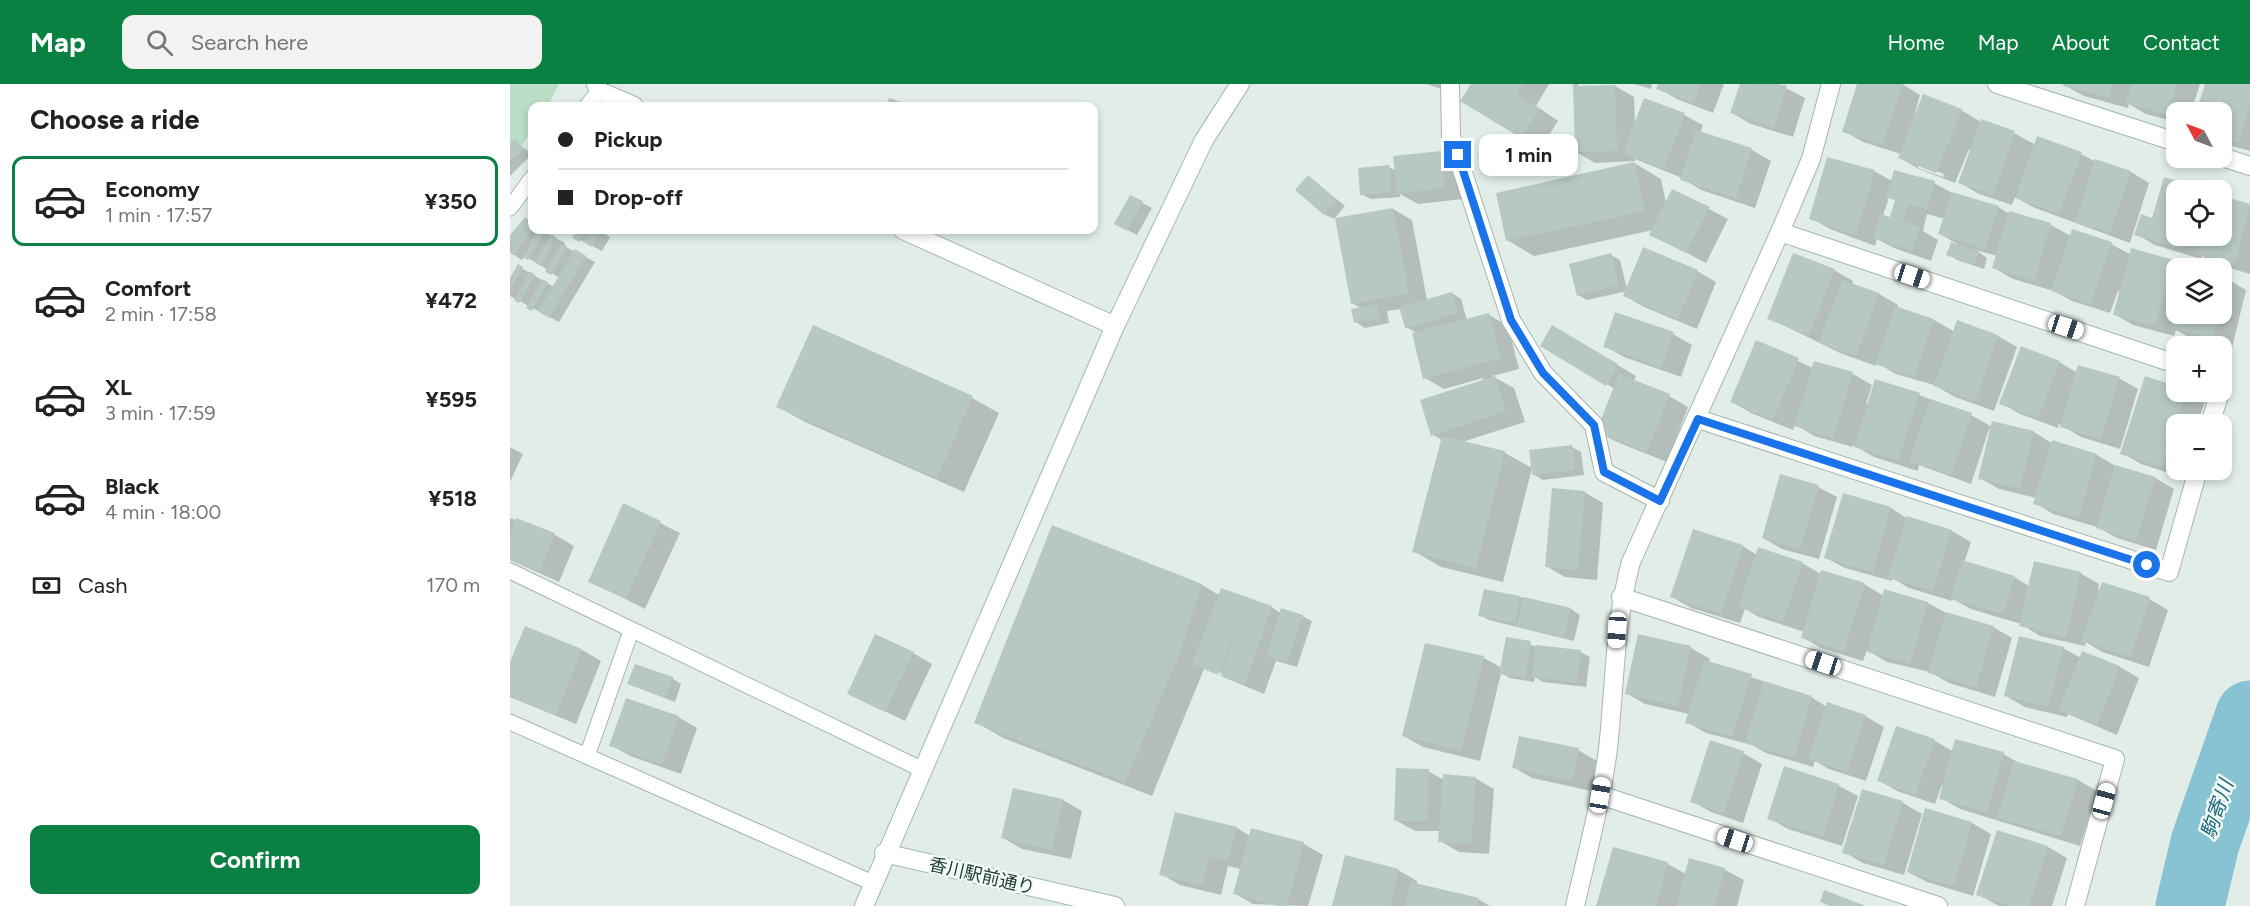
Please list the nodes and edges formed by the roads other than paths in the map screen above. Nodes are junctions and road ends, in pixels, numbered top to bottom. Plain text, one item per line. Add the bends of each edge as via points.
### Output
1 (1240, 84) edge
2 (1450, 84) edge
3 (1832, 84) edge
4 (1997, 84) edge
5 (597, 87) edge
6 (589, 102) edge
7 (626, 102) edge
8 (2166, 139) edge
9 (2232, 160) edge
10 (2250, 166) edge
11 (528, 183) edge
12 (510, 208) edge
13 (1780, 232) junction
14 (912, 234) edge
15 (1115, 326) junction
16 (2166, 361) edge
17 (1698, 419) junction
18 (2195, 480) edge
19 (1660, 501) junction
20 (510, 570) edge
21 (1621, 597) junction
22 (631, 631) junction
23 (510, 722) edge
24 (586, 756) junction
25 (921, 769) junction
26 (1600, 795) junction
27 (884, 854) junction
28 (873, 883) junction
29 (864, 906) edge
30 (1115, 906) edge
31 (1575, 906) edge
32 (1938, 906) edge
33 (2075, 906) edge

1 - 15 street via 1204,140
2 - 19 street via 1451,136 1511,320 1543,373 1594,425 1604,472
3 - 13 street via 1811,159
4 - 8 street
5 - 6 lane
5 - 7 street
9 - 10 street
11 - 12 lane
13 - 16 street
13 - 17 street
14 - 15 street
15 - 25 street
17 - 18 street via 2169,572
17 - 19 street
19 - 21 street via 1631,562
20 - 22 lane
21 - 26 street
21 - 33 street via 2115,759
22 - 24 lane
22 - 25 lane
23 - 24 lane
24 - 28 lane
25 - 27 street
26 - 31 street
26 - 32 street
27 - 28 street
27 - 30 street, 香川駅前通り
28 - 29 street

